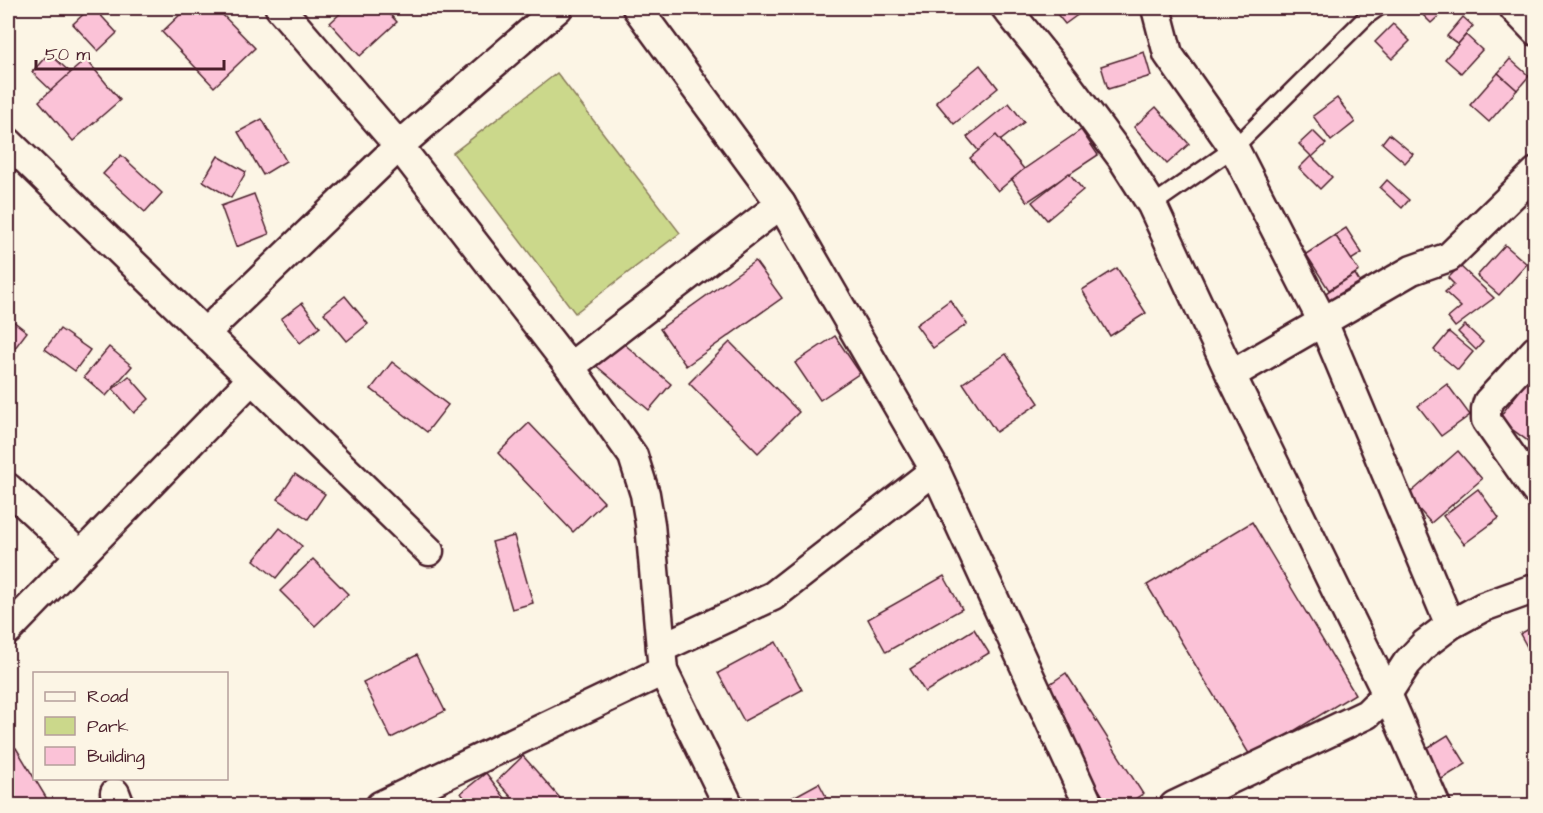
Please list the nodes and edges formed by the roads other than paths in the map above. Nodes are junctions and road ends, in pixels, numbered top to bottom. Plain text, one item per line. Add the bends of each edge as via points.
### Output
1 (280, 8) edge
2 (558, 8) edge
3 (638, 8) edge
4 (1006, 8) edge
5 (1156, 8) edge
6 (1378, 8) edge
7 (1514, 8) edge
8 (1536, 31) edge
9 (8, 142) edge
10 (399, 147) junction
11 (1234, 148) junction
12 (1536, 172) edge
13 (781, 204) junction
14 (1152, 205) junction
15 (1323, 322) junction
16 (204, 333) junction
17 (1536, 350) edge
18 (570, 367) junction
19 (1231, 375) junction
20 (252, 379) junction
21 (935, 470) junction
22 (8, 488) edge
23 (1536, 491) edge
24 (429, 551) dead end
25 (80, 555) junction
26 (1536, 588) edge
27 (1450, 625) junction
28 (8, 630) edge
29 (662, 659) junction
30 (1387, 694) junction
31 (380, 806) edge
32 (729, 806) edge
33 (1089, 806) edge
34 (1174, 806) edge
35 (1436, 806) edge

1 - 10 street
2 - 10 street
3 - 13 street
4 - 14 street via 1103,132
5 - 11 street via 1168,54
6 - 11 lane
7 - 8 street
9 - 16 street
10 - 16 street
10 - 18 street
11 - 14 lane
11 - 15 street
12 - 15 street via 1449,257 1412,270
13 - 18 street
13 - 21 street
14 - 19 street
15 - 19 street
15 - 27 street
16 - 20 street
17 - 23 street via 1485,409 1486,420
18 - 29 street via 633,456 645,494
19 - 30 street
20 - 24 street
20 - 25 street
21 - 29 street via 773,596
21 - 33 street
22 - 25 street
25 - 28 street
26 - 27 street via 1483,607
27 - 30 street via 1407,663
29 - 31 street
29 - 32 street
30 - 34 street via 1367,714
30 - 35 street

